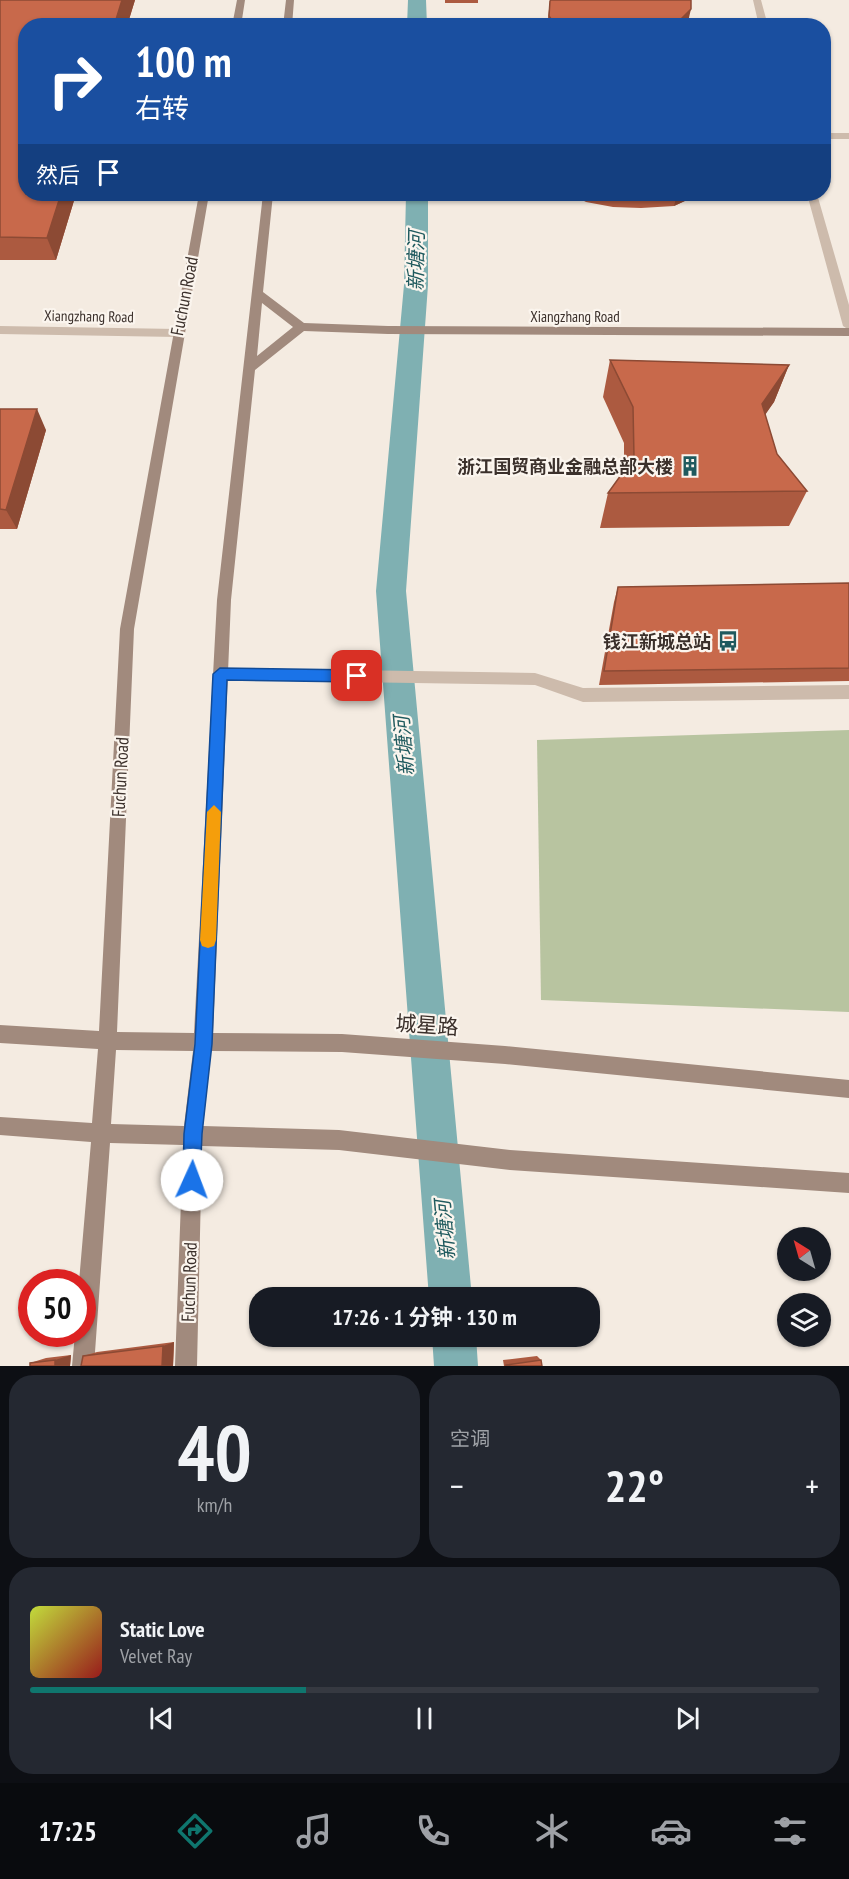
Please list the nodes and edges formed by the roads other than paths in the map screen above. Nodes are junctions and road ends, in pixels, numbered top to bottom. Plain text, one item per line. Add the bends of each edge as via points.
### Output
1 (241, 0) edge
2 (290, 0) edge
3 (757, 0) edge
4 (238, 18) edge
5 (288, 18) edge
6 (762, 18) edge
7 (831, 136) edge
8 (849, 136) edge
9 (203, 201) edge
10 (267, 201) edge
11 (814, 201) edge
12 (257, 293) junction
13 (849, 326) edge
14 (301, 327) junction
15 (0, 330) edge
16 (849, 332) edge
17 (177, 333) junction
18 (249, 368) junction
19 (220, 674) junction
20 (849, 692) edge
21 (0, 1034) edge
22 (108, 1041) junction
23 (203, 1044) junction
24 (849, 1089) edge
25 (0, 1126) edge
26 (100, 1133) junction
27 (193, 1134) junction
28 (849, 1183) edge
29 (83, 1366) edge
30 (186, 1366) edge

1 - 4 main road
2 - 5 main road
3 - 6 street
7 - 8 street
9 - 17 main road, Fuchun Road
10 - 12 main road, Fuchun Road
11 - 13 street
12 - 14 main road
12 - 18 main road, Fuchun Road
14 - 16 main road, Xiangzhang Road
14 - 18 main road
15 - 17 street, Xiangzhang Road
17 - 22 main road, Fuchun Road via 127,628
18 - 19 main road, Fuchun Road
19 - 20 street via 535,679 583,695
19 - 23 main road, Fuchun Road
21 - 22 main road, 城星路
22 - 23 main road, 城星路
22 - 26 main road, Fuchun Road
23 - 24 main road, 城星路 via 342,1043
23 - 27 main road, Fuchun Road
25 - 26 main road
26 - 27 main road
26 - 29 main road, Fuchun Road
27 - 28 main road via 339,1140 510,1160
27 - 30 main road, Fuchun Road

